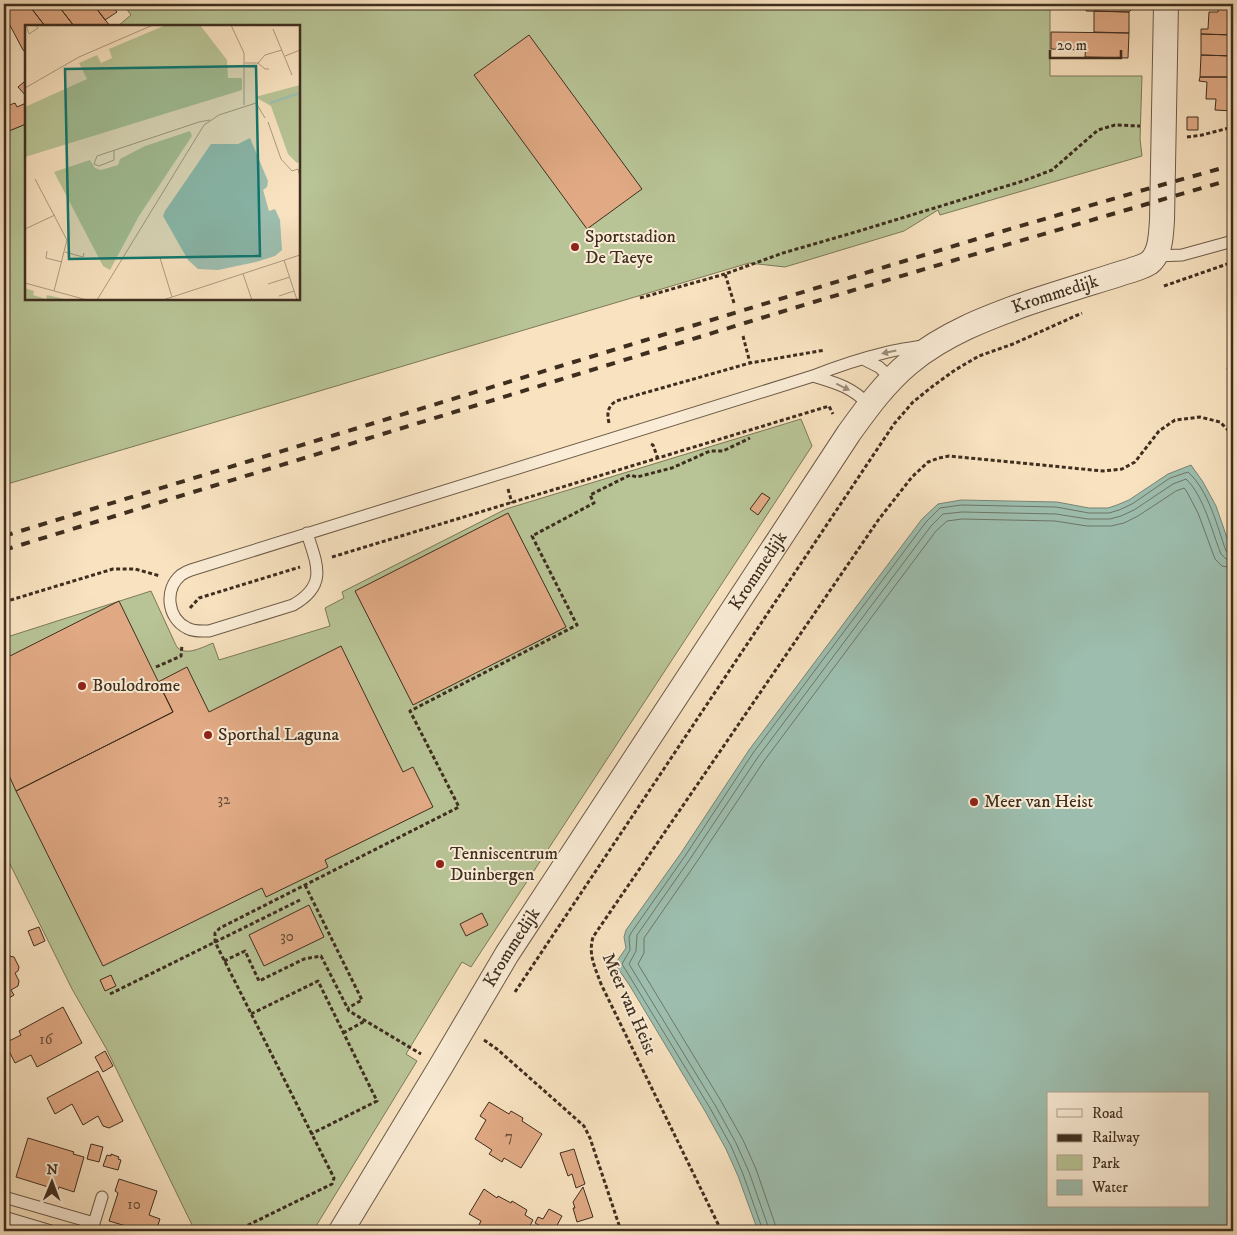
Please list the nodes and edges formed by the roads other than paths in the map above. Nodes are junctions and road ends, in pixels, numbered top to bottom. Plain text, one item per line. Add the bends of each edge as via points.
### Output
1 (1166, 4) edge
2 (1233, 241) edge
3 (1156, 256) junction
4 (938, 344) junction
5 (863, 358) junction
6 (813, 376) junction
7 (892, 379) junction
8 (869, 405) junction
9 (307, 533) junction
10 (4, 1197) edge
11 (102, 1198) dead end
12 (4, 1217) edge
13 (51, 1231) edge
14 (341, 1231) edge

1 - 3 street via 1162,220
2 - 3 lane via 1182,255
3 - 4 street, Krommedijk via 1138,268 992,316
4 -> 5 lane
4 - 7 street, Krommedijk
5 - 6 lane
5 - 7 lane
6 -> 8 lane via 844,386
6 - 9 lane
7 - 8 street, Krommedijk
8 - 14 street, Krommedijk via 507,954
9 - 9 lane via 317,575 305,598 293,605 209,630 197,632 176,620 170,609 170,596 180,575
10 - 11 lane via 94,1223
12 - 13 lane

